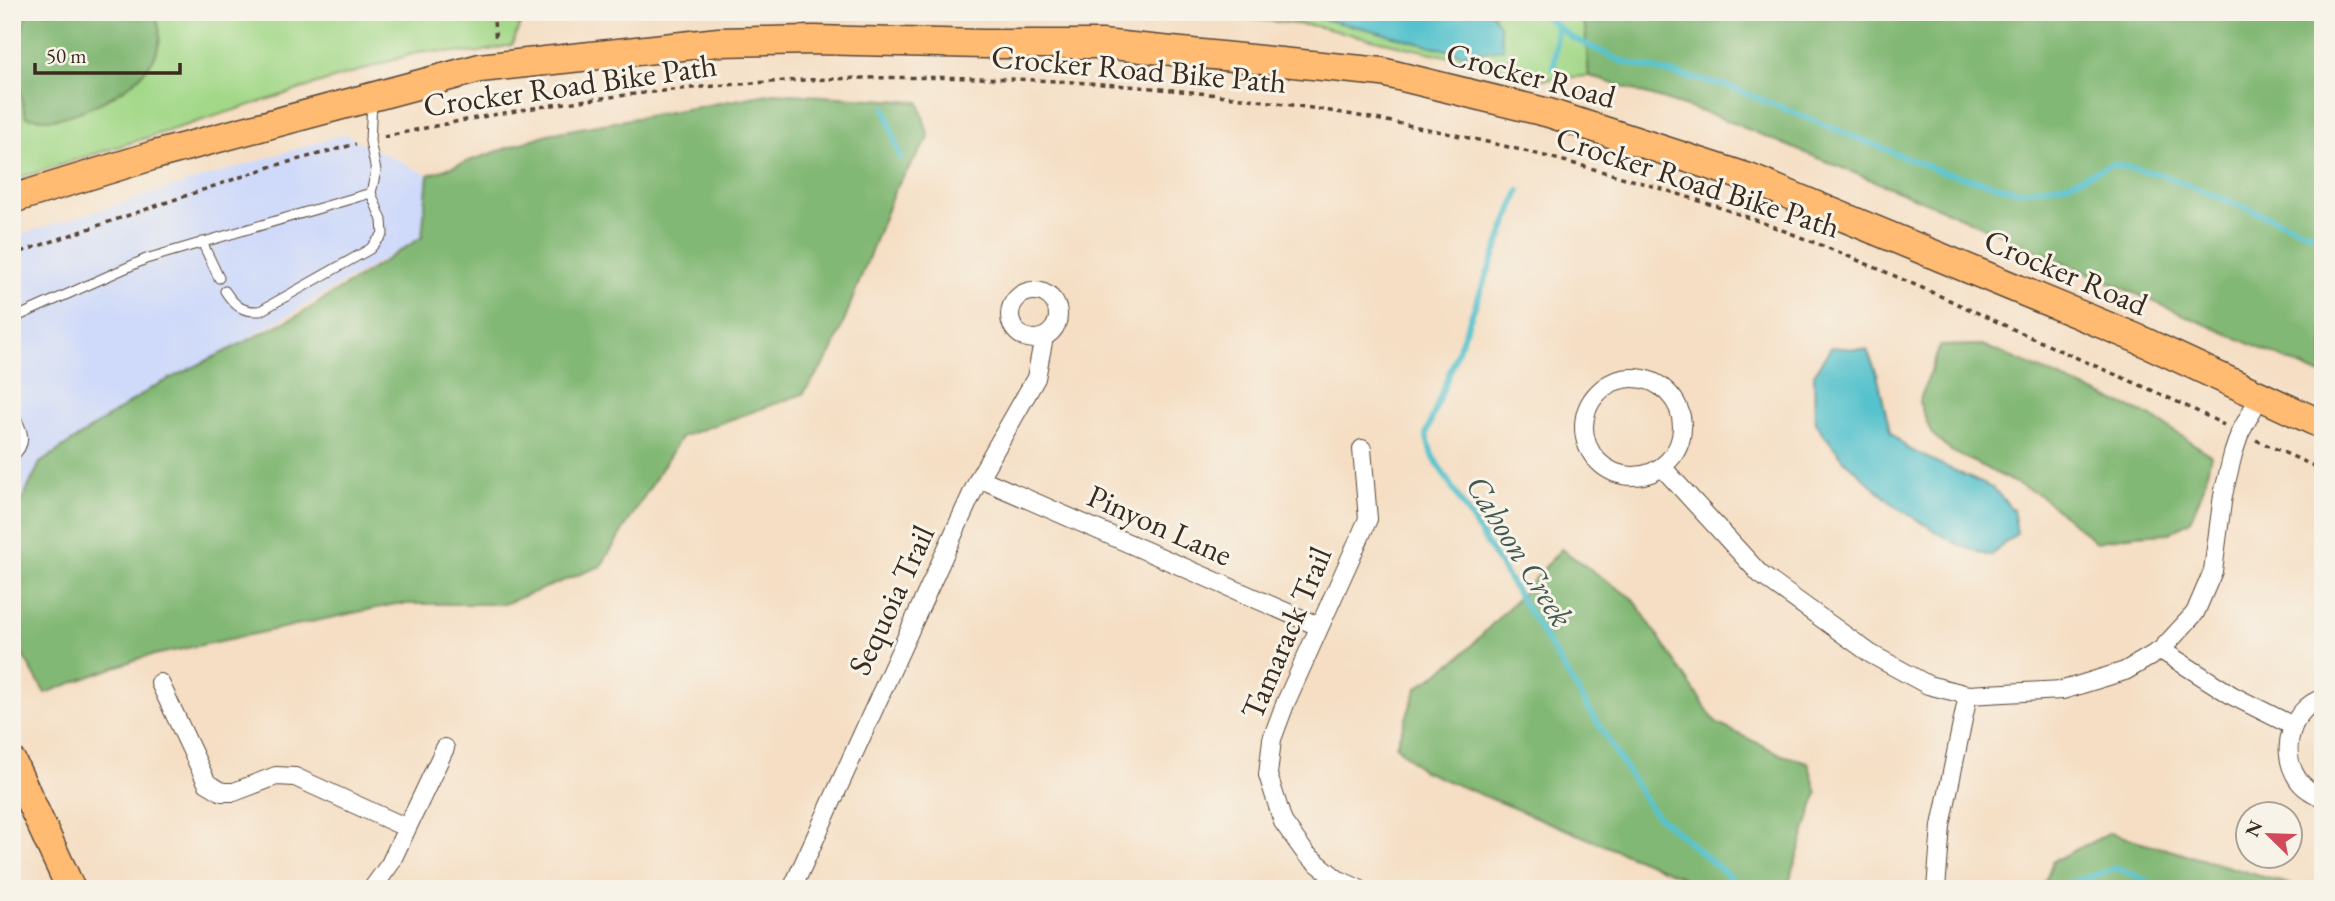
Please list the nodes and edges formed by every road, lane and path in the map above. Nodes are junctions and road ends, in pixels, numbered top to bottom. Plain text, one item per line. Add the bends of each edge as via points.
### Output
1 (493, 12) edge
2 (496, 41) dead end
3 (372, 97) junction
4 (370, 141) junction
5 (371, 193) junction
6 (12, 199) edge
7 (202, 242) junction
8 (12, 255) edge
9 (219, 278) dead end
10 (225, 291) dead end
11 (12, 319) edge
12 (1044, 337) dead end
13 (2260, 396) junction
14 (12, 411) edge
15 (2323, 425) edge
16 (2227, 427) dead end
17 (2256, 440) dead end
18 (1362, 449) dead end
19 (12, 457) edge
20 (1662, 467) junction
21 (2323, 470) edge
22 (979, 478) junction
23 (1318, 626) junction
24 (2161, 650) junction
25 (160, 683) dead end
26 (1968, 695) junction
27 (2323, 698) edge
28 (2293, 726) junction
29 (445, 748) dead end
30 (12, 762) edge
31 (2323, 799) edge
32 (407, 828) junction
33 (71, 889) edge
34 (372, 889) edge
35 (792, 889) edge
36 (1359, 889) edge
37 (1936, 889) edge

1 - 2 path
3 - 4 lane
3 - 6 main road, Crocker Road
3 - 13 main road, Crocker Road via 480,68 733,42 813,40 1102,44 1382,72 1549,113 1749,178 2136,338
4 - 5 lane via 376,171
4 - 8 path, Crocker Road Bike Path via 270,167
4 - 16 path, Crocker Road Bike Path via 591,100 797,79 1029,79 1194,92 1302,107 1497,144 1730,211 1893,274
5 - 7 lane
5 - 10 lane via 383,234 370,249 260,311 247,312
7 - 9 lane
7 - 11 lane via 146,259
12 - 22 street, Sequoia Trail via 1036,377
13 - 15 main road, Crocker Road
13 - 24 street via 2233,454 2213,571 2195,613
14 - 19 lane via 24,439
17 - 21 path
18 - 23 street, Tamarack Trail via 1368,519
20 - 20 street via 1681,442 1680,410 1672,397 1661,386 1631,378 1602,389 1585,418 1590,451 1600,464 1631,477
20 - 26 street via 1760,574 1871,654 1928,685
22 - 23 street, Pinyon Lane
22 - 35 street, Sequoia Trail
23 - 36 street, Tamarack Trail via 1272,739 1268,775 1283,822 1306,854 1337,879
24 - 26 street via 2125,671 2063,690
24 - 28 street via 2233,696
25 - 32 street via 207,783 222,792 275,776 295,777
26 - 37 street via 1941,827
27 - 28 street via 2303,711
28 - 31 street via 2288,743 2290,761 2297,778
29 - 32 street
30 - 33 main road
32 - 34 street

